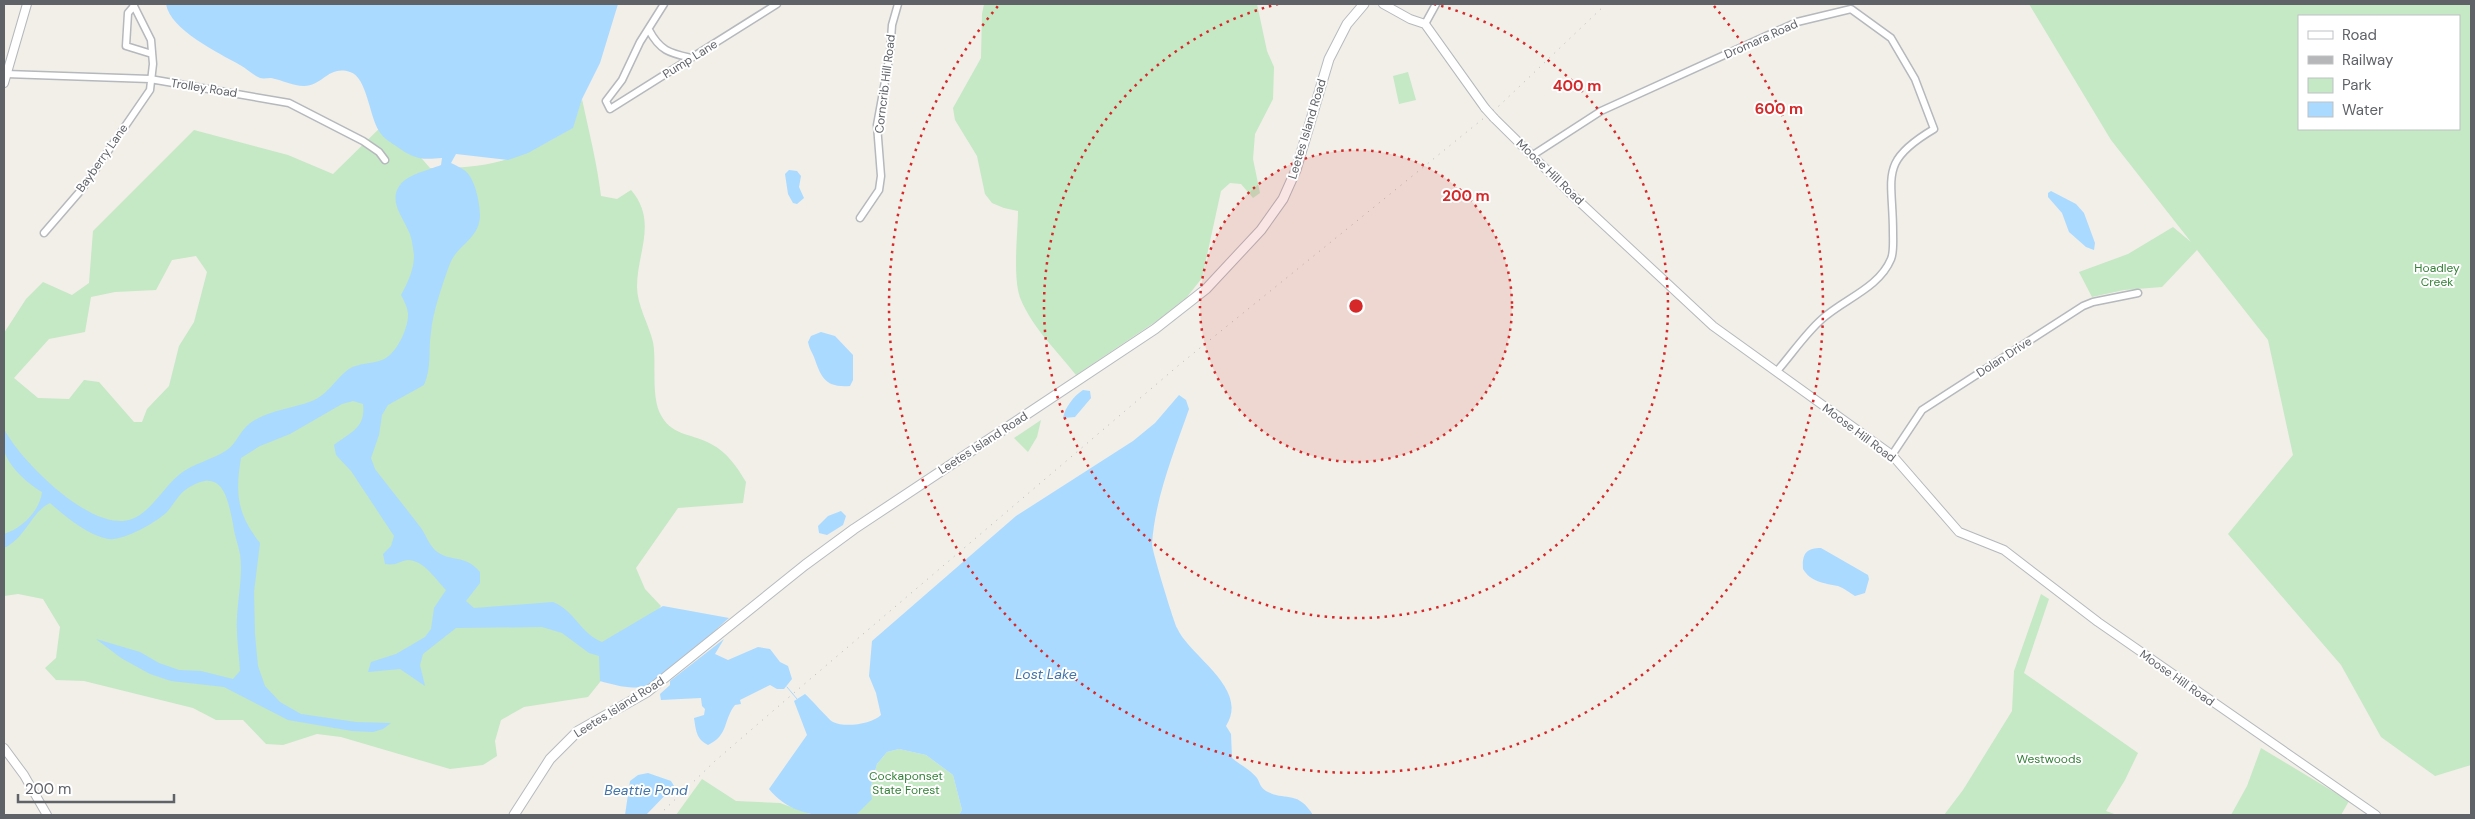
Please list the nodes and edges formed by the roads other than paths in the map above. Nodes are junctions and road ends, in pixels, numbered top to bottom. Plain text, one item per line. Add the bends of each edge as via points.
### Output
1 (27, 4) edge
2 (664, 4) edge
3 (777, 4) edge
4 (898, 4) edge
5 (1364, 4) edge
6 (1383, 4) edge
7 (1436, 4) edge
8 (134, 5) edge
9 (1425, 24) junction
10 (649, 30) junction
11 (152, 54) junction
12 (691, 58) junction
13 (6, 74) junction
14 (150, 79) junction
15 (4, 83) edge
16 (1533, 155) junction
17 (385, 160) dead end
18 (860, 218) dead end
19 (44, 233) dead end
20 (2138, 293) dead end
21 (1777, 371) junction
22 (1892, 455) junction
23 (4, 748) edge
24 (47, 815) edge
25 (514, 815) edge
26 (2376, 815) edge

1 - 13 street
2 - 10 street
3 - 12 street, Pump Lane
4 - 18 street, Corncrib Hill Road via 877,125 879,190
5 - 25 main road, Leetes Island Road via 1341,35 1329,59 1296,170 1283,199 1261,230 1206,289 1155,329 854,529 647,692 578,731 550,759
6 - 9 street
7 - 9 street
8 - 11 street, Bayberry Lane via 149,34
8 - 11 street via 128,13 126,46
9 - 16 street, Moose Hill Road, bridge via 1485,108
10 - 12 street via 667,52
10 - 12 street, Pump Lane via 622,80 606,101 610,109
11 - 14 street, Bayberry Lane
13 - 14 street, Trolley Road
13 - 15 street
14 - 17 street, Trolley Road via 289,103 363,141 380,152
14 - 19 street, Bayberry Lane via 150,90 82,189
16 - 21 street, Moose Hill Road via 1713,326
16 - 21 street, Dromara Road via 1602,111 1797,22 1850,10 1890,38 1915,80 1934,129 1912,142 1895,162 1891,179 1892,258 1881,274 1822,319
20 - 22 street, Dolan Drive via 2083,306 1922,410
21 - 22 street, Moose Hill Road
22 - 26 street, Moose Hill Road via 1959,532 2004,550 2097,621
23 - 24 street

